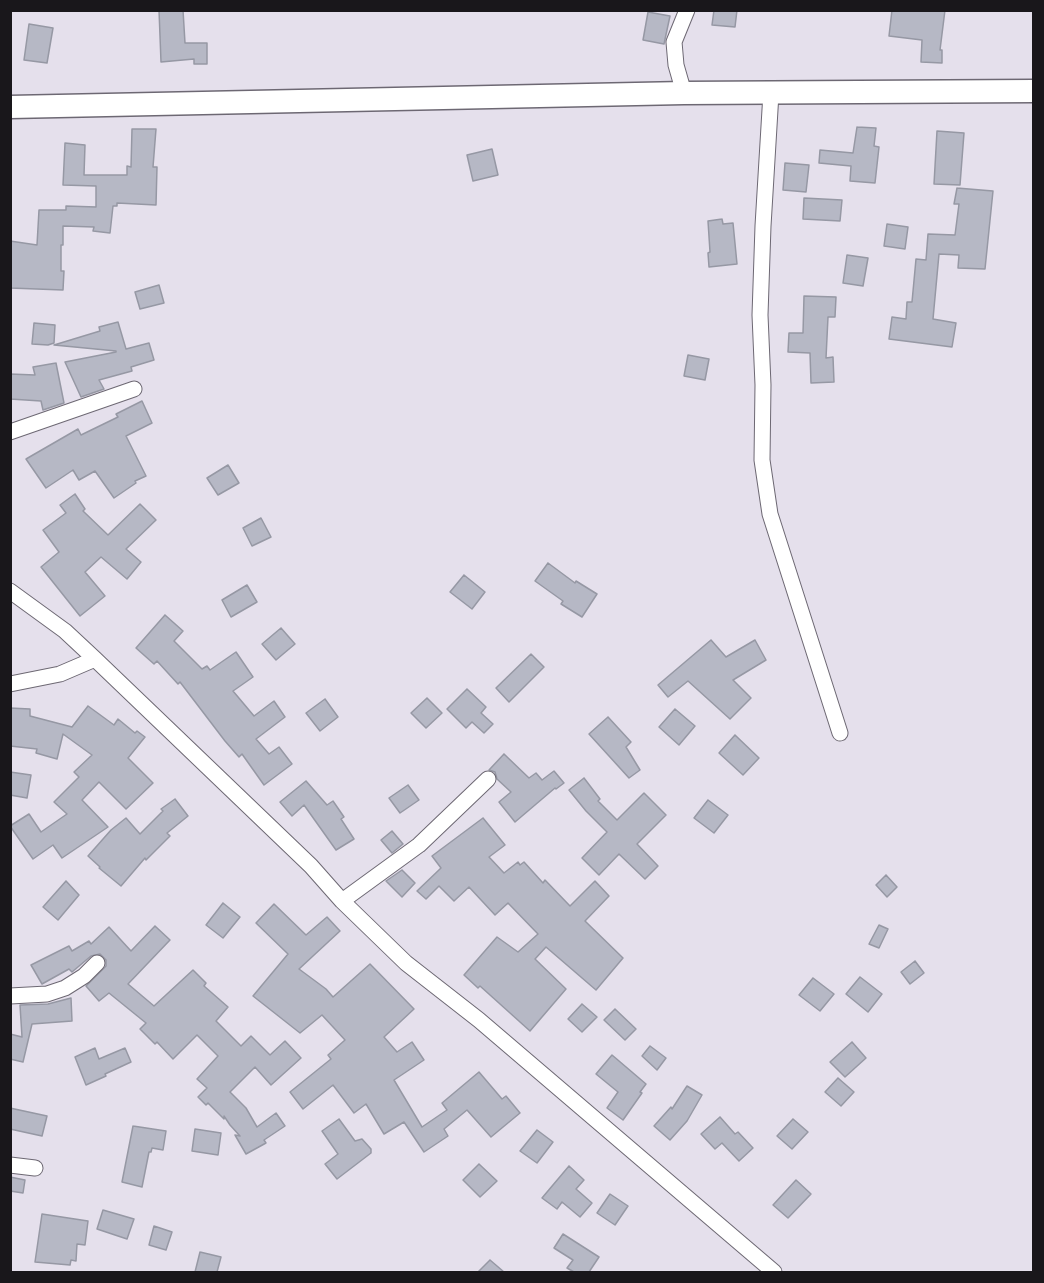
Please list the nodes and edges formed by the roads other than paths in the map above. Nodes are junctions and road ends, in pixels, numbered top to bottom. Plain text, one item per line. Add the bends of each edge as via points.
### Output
1 (687, 10) edge
2 (1034, 91) edge
3 (684, 93) junction
4 (771, 93) junction
5 (10, 107) edge
6 (134, 389) dead end
7 (10, 432) edge
8 (10, 591) edge
9 (95, 659) junction
10 (10, 684) edge
11 (840, 733) dead end
12 (488, 779) dead end
13 (342, 901) junction
14 (97, 963) dead end
15 (10, 996) edge
16 (10, 1165) edge
17 (35, 1168) dead end
18 (774, 1272) edge

1 - 3 street via 674,42
2 - 4 main road
3 - 4 main road
3 - 5 main road
4 - 11 street via 760,315 762,460 770,514
6 - 7 street
8 - 9 street via 65,631
9 - 10 street via 60,674
9 - 13 street via 302,857
12 - 13 street via 419,845
13 - 18 street via 406,963 479,1020
14 - 15 street via 65,988 47,994
16 - 17 street

